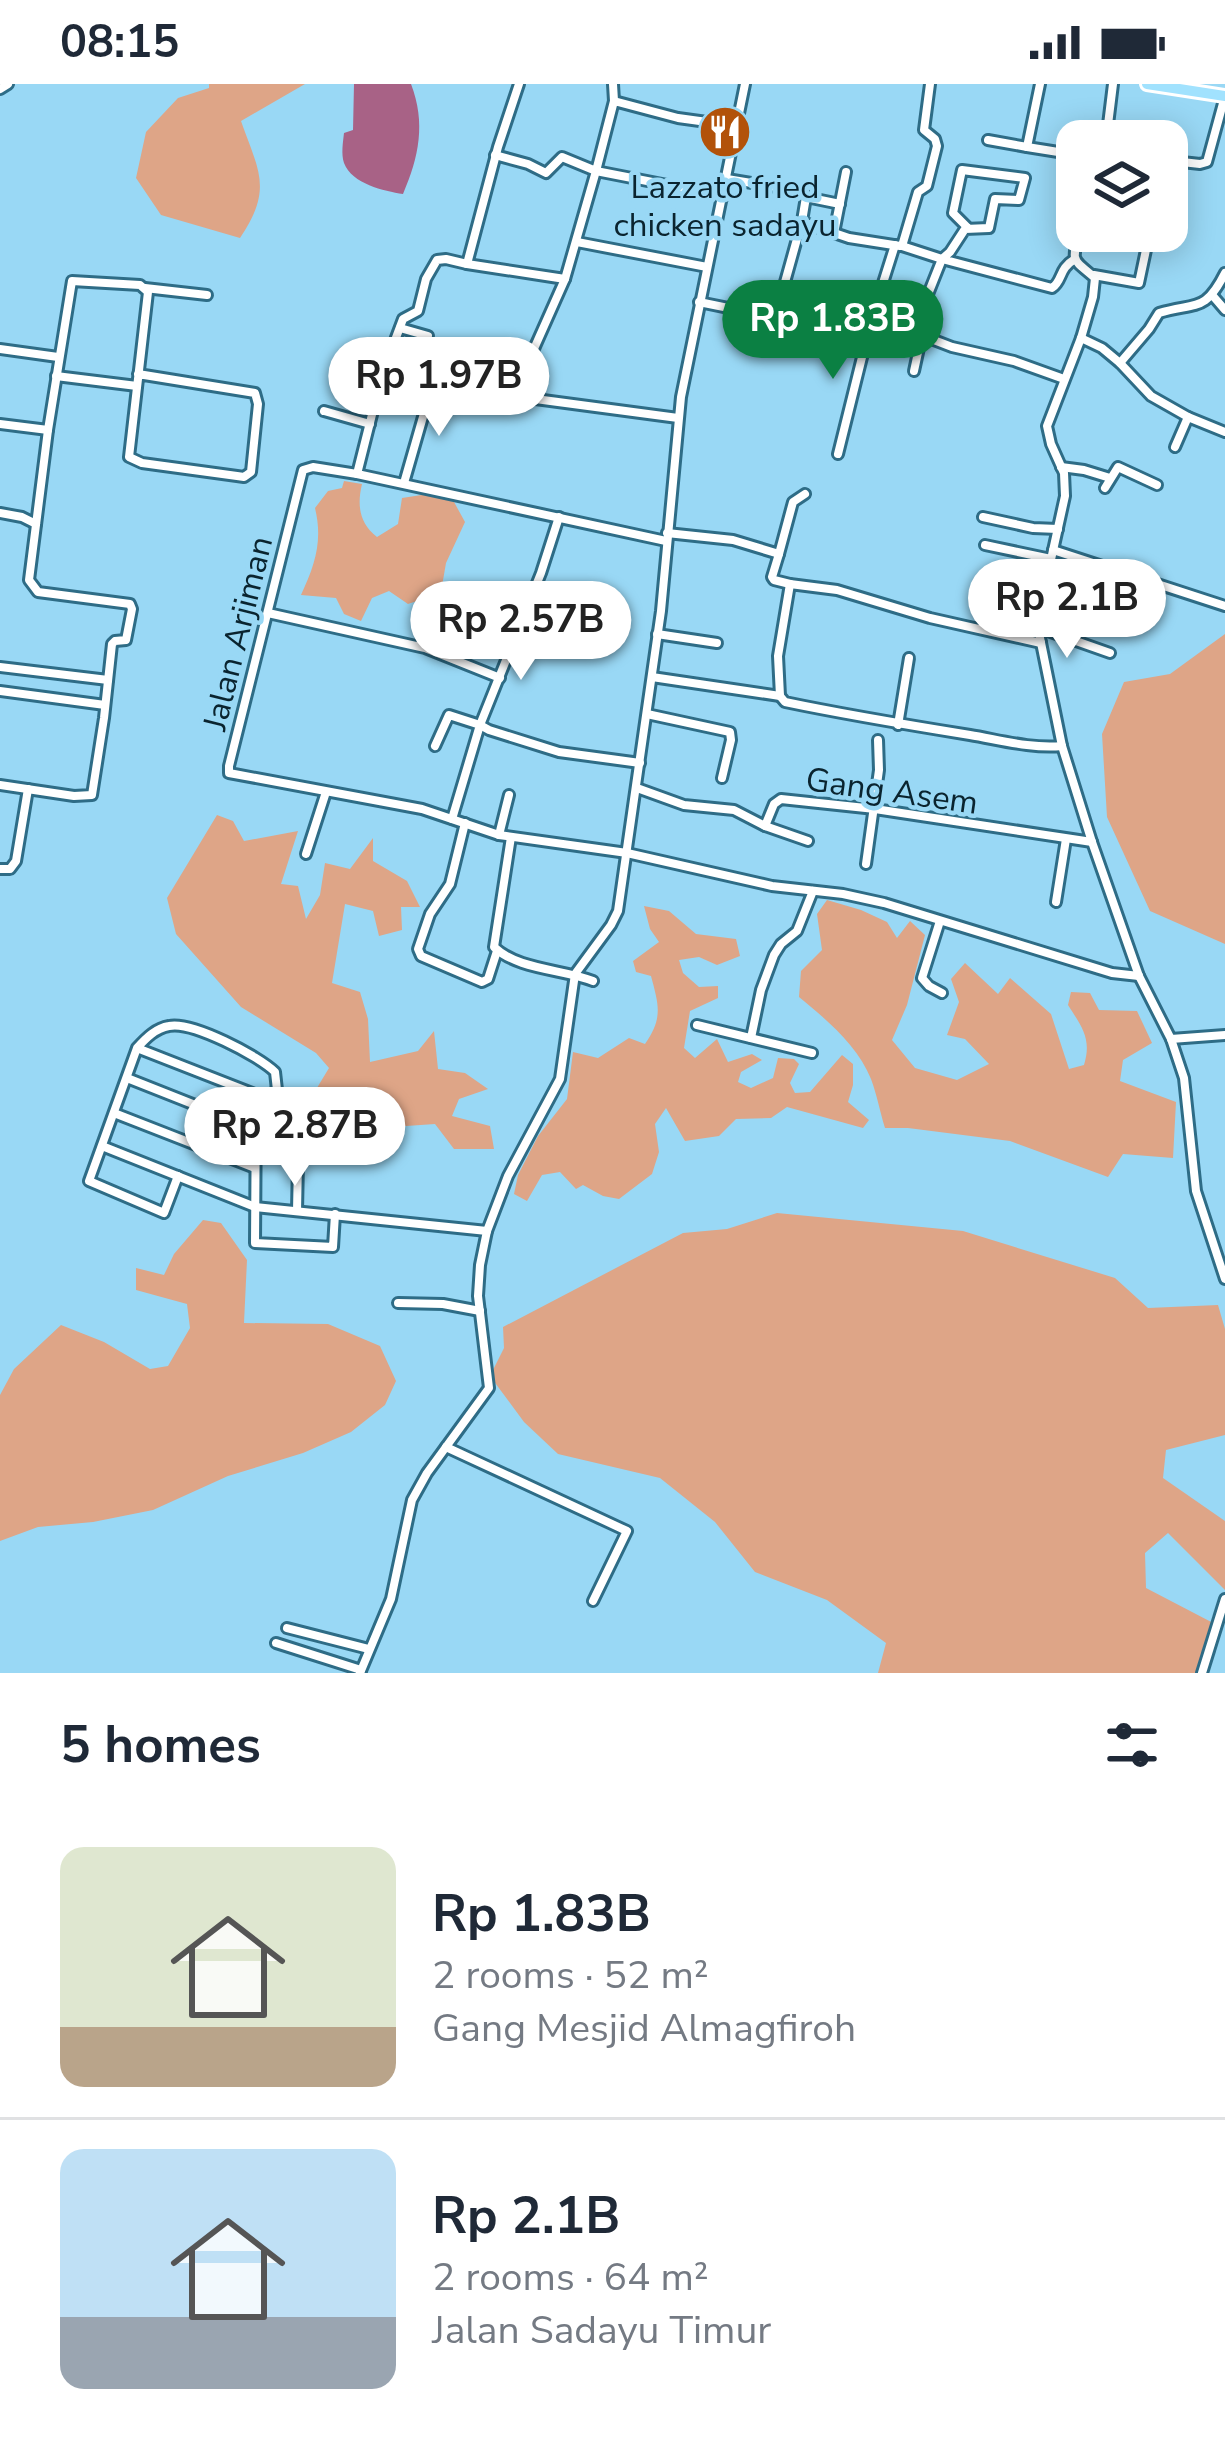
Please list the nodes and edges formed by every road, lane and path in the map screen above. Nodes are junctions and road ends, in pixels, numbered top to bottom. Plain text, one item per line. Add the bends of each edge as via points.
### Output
1 (8, 84) edge
2 (519, 84) edge
3 (613, 84) edge
4 (745, 84) edge
5 (930, 84) edge
6 (1040, 84) edge
7 (1113, 84) edge
8 (1151, 84) edge
9 (0, 89) edge
10 (1225, 96) edge
11 (614, 101) junction
12 (1109, 120) edge
13 (736, 126) junction
14 (988, 140) dead end
15 (1027, 147) junction
16 (1056, 152) edge
17 (495, 155) junction
18 (1188, 163) edge
19 (596, 171) junction
20 (846, 172) dead end
21 (727, 179) junction
22 (724, 196) junction
23 (806, 196) junction
24 (840, 204) junction
25 (802, 221) junction
26 (968, 228) junction
27 (834, 233) junction
28 (577, 242) junction
29 (899, 246) junction
30 (1076, 252) edge
31 (1147, 252) edge
32 (1075, 259) junction
33 (942, 260) junction
34 (466, 264) junction
35 (707, 267) junction
36 (1225, 273) edge
37 (1092, 275) junction
38 (565, 279) junction
39 (146, 288) junction
40 (207, 295) dead end
41 (1213, 296) junction
42 (699, 302) junction
43 (1225, 310) edge
44 (775, 318) junction
45 (871, 321) junction
46 (400, 328) junction
47 (918, 333) junction
48 (428, 336) dead end
49 (1081, 338) junction
50 (0, 349) edge
51 (58, 357) junction
52 (1120, 363) junction
53 (346, 366) dead end
54 (914, 371) dead end
55 (382, 374) junction
56 (56, 376) junction
57 (1064, 379) junction
58 (137, 380) junction
59 (433, 382) dead end
60 (484, 393) dead end
61 (513, 396) junction
62 (323, 411) dead end
63 (1188, 417) junction
64 (678, 418) junction
65 (0, 424) edge
66 (370, 424) junction
67 (48, 430) junction
68 (1225, 432) edge
69 (1175, 447) dead end
70 (838, 454) dead end
71 (1061, 467) junction
72 (357, 474) junction
73 (1110, 478) junction
74 (404, 483) junction
75 (1157, 485) dead end
76 (1105, 488) dead end
77 (806, 494) dead end
78 (0, 513) edge
79 (559, 516) junction
80 (983, 517) dead end
81 (36, 524) junction
82 (1059, 529) junction
83 (666, 537) junction
84 (985, 545) dead end
85 (779, 554) junction
86 (1052, 555) junction
87 (790, 584) junction
88 (1225, 606) edge
89 (268, 613) junction
90 (1038, 627) junction
91 (657, 634) junction
92 (717, 643) dead end
93 (1041, 643) junction
94 (1110, 653) dead end
95 (909, 658) dead end
96 (0, 667) edge
97 (652, 677) junction
98 (500, 678) junction
99 (108, 680) junction
100 (0, 691) edge
101 (780, 697) junction
102 (105, 705) junction
103 (647, 714) junction
104 (480, 725) junction
105 (898, 725) junction
106 (878, 740) dead end
107 (435, 746) dead end
108 (1062, 746) junction
109 (640, 764) junction
110 (722, 778) dead end
111 (0, 785) edge
112 (637, 788) junction
113 (28, 789) junction
114 (326, 792) junction
115 (509, 795) dead end
116 (875, 809) junction
117 (452, 819) junction
118 (465, 823) junction
119 (765, 826) junction
120 (499, 835) junction
121 (511, 837) junction
122 (1066, 839) junction
123 (808, 841) dead end
124 (1092, 842) junction
125 (627, 853) junction
126 (306, 854) dead end
127 (866, 864) dead end
128 (0, 868) edge
129 (813, 891) junction
130 (1056, 902) dead end
131 (940, 921) junction
132 (496, 951) junction
133 (575, 974) junction
134 (1139, 976) junction
135 (593, 982) dead end
136 (942, 993) dead end
137 (697, 1025) dead end
138 (1225, 1035) edge
139 (751, 1038) junction
140 (1171, 1039) junction
141 (137, 1048) junction
142 (812, 1053) dead end
143 (127, 1078) junction
144 (256, 1095) junction
145 (299, 1112) dead end
146 (114, 1113) junction
147 (256, 1129) junction
148 (102, 1146) junction
149 (255, 1168) junction
150 (178, 1176) junction
151 (255, 1207) junction
152 (297, 1211) junction
153 (335, 1214) junction
154 (487, 1231) junction
155 (1225, 1279) edge
156 (398, 1303) dead end
157 (480, 1311) junction
158 (446, 1447) junction
159 (1225, 1599) edge
160 (593, 1601) dead end
161 (287, 1628) dead end
162 (276, 1642) dead end
163 (370, 1649) junction
164 (360, 1672) edge
165 (1202, 1673) edge

1 - 9 street
2 - 17 street
3 - 11 street
4 - 13 street
5 - 29 street via 924,130 937,146
6 - 15 street
7 - 12 street
8 - 10 main road
10 - 18 street via 1207,162
11 - 13 street
11 - 19 street
13 - 21 street
14 - 15 street
15 - 16 street
17 - 19 street via 543,172 562,157
17 - 34 street
19 - 22 street
19 - 28 street
20 - 24 street
21 - 22 street
21 - 23 street
22 - 35 street
23 - 24 street
23 - 25 street
24 - 27 street
25 - 27 street
25 - 44 street
26 - 26 street via 989,228 994,200 1019,200 1025,178 962,170 953,212
26 - 33 street
27 - 29 street
28 - 35 street
28 - 38 street
29 - 33 street
29 - 45 street
30 - 32 street
31 - 37 street via 1139,283
32 - 33 street via 1052,288
32 - 37 street
33 - 47 street
34 - 38 street
34 - 46 street via 437,260 418,311
35 - 42 street
36 - 41 street
37 - 49 street
38 - 61 street
39 - 40 street
39 - 51 street via 72,281
39 - 58 street
41 - 43 street
41 - 52 street via 1159,313
42 - 44 street
42 - 64 street
44 - 45 street via 809,323 825,311
45 - 47 street
45 - 70 street
46 - 48 street
46 - 55 street
47 - 54 street
47 - 57 street
49 - 52 street
49 - 57 street
50 - 51 street
51 - 56 street
52 - 63 street via 1144,390
53 - 55 street
55 - 66 street
56 - 58 street
56 - 67 street
57 - 71 street via 1046,430
58 - 58 street via 255,393 250,472 133,460
59 - 74 street
60 - 61 street
61 - 64 street
62 - 66 street
63 - 68 street
63 - 69 street
64 - 83 street
65 - 67 street
66 - 72 street
67 - 81 street
71 - 73 street
71 - 82 street
72 - 74 street, Jalan Arjiman
72 - 89 street, Jalan Arjiman via 303,470
73 - 75 street via 1120,467
73 - 76 street
74 - 79 street, Jalan Arjiman
77 - 85 street via 793,502
78 - 81 street
79 - 83 street, Jalan Arjiman
79 - 98 street
80 - 82 street
81 - 99 street via 34,590 131,606 126,640 112,644
82 - 86 street
83 - 85 street, Jalan Arjiman via 733,540
83 - 91 street
84 - 86 street
85 - 87 street via 772,577
86 - 88 street
86 - 90 street
87 - 93 street
87 - 101 street
89 - 98 street via 425,648
89 - 114 street, Jalan Arjiman via 228,770
90 - 93 street
90 - 94 street
91 - 92 street
91 - 97 street
93 - 108 street
95 - 105 street
96 - 99 street
97 - 101 street
97 - 103 street
98 - 104 street
99 - 102 street
100 - 102 street
101 - 105 street
102 - 113 street via 92,795
103 - 109 street
103 - 110 street via 730,732
104 - 107 street via 449,715
104 - 109 street via 559,752
104 - 117 street
105 - 108 street
106 - 116 street
108 - 124 street
109 - 112 street
111 - 113 street
112 - 119 street, Gang Asem via 684,805 734,810
112 - 125 street
113 - 128 street via 16,861
114 - 117 street, Jalan Arjiman
114 - 126 street
115 - 120 street
116 - 119 street, Gang Asem via 781,799
116 - 122 street, Gang Asem
116 - 127 street
117 - 118 street, Jalan Arjiman
118 - 120 street, Jalan Arjiman
118 - 132 street via 450,884 418,949 482,982
119 - 123 street
120 - 121 street, Jalan Arjiman
121 - 125 street, Jalan Arjiman
121 - 132 street
122 - 124 street, Gang Asem
122 - 130 street
124 - 134 street
125 - 129 street, Jalan Arjiman
125 - 133 street via 616,917
129 - 131 street, Jalan Arjiman
129 - 139 street via 797,931 774,955
131 - 134 street, Jalan Arjiman
131 - 136 street via 922,978
132 - 133 street
133 - 135 street
133 - 154 street via 560,1079
134 - 140 street
137 - 139 street
138 - 140 street
139 - 142 street
140 - 155 street via 1188,1096 1196,1191
141 - 143 street
141 - 144 street
141 - 144 street via 160,1028 188,1027 265,1062 278,1082 274,1094
143 - 146 street
143 - 147 street
144 - 147 street
145 - 152 street
146 - 148 street
146 - 149 street
147 - 149 street
148 - 150 street
148 - 150 street via 89,1181 164,1213
149 - 151 street
150 - 151 street
151 - 152 street
151 - 153 street via 255,1243 333,1247
152 - 153 street
153 - 154 street
154 - 157 street
156 - 157 street
157 - 158 street via 490,1384
158 - 160 street via 627,1531
158 - 163 street via 412,1500 391,1599
159 - 165 street
161 - 163 street
162 - 164 street
163 - 164 street

